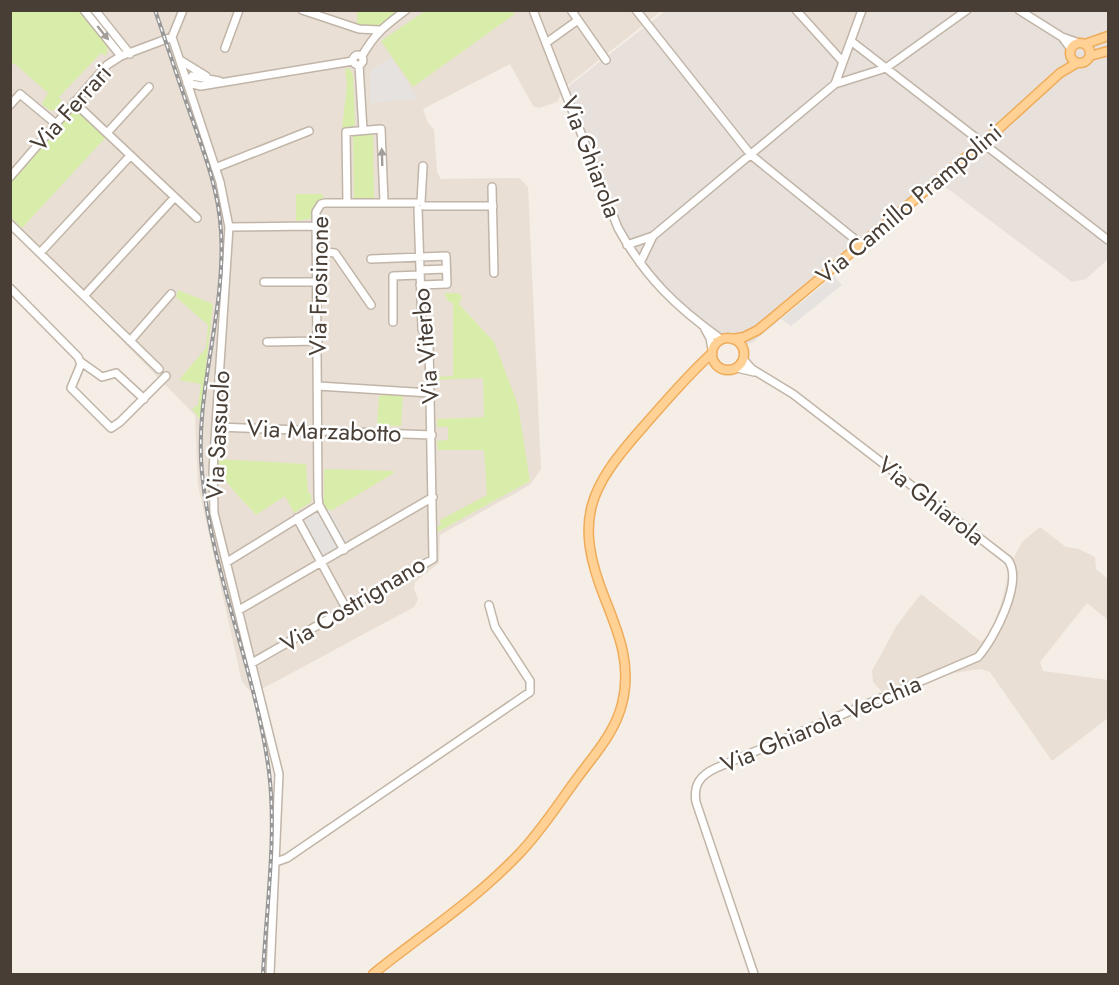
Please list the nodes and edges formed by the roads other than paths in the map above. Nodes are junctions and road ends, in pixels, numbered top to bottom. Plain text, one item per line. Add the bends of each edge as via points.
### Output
1 (84, 10) edge
2 (95, 10) edge
3 (183, 10) edge
4 (239, 10) edge
5 (302, 10) edge
6 (406, 10) edge
7 (533, 10) edge
8 (571, 10) edge
9 (636, 10) edge
10 (796, 10) edge
11 (862, 10) edge
12 (967, 10) edge
13 (1019, 10) edge
14 (578, 20) junction
15 (379, 30) junction
16 (1062, 37) junction
17 (1108, 37) edge
18 (172, 38) junction
19 (851, 41) junction
20 (546, 43) junction
21 (1108, 43) edge
22 (1082, 44) junction
23 (225, 48) dead end
24 (1108, 51) edge
25 (130, 54) junction
26 (121, 56) junction
27 (1073, 56) junction
28 (1090, 56) junction
29 (180, 59) junction
30 (606, 60) dead end
31 (843, 62) junction
32 (356, 63) junction
33 (886, 68) junction
34 (214, 80) junction
35 (225, 82) junction
36 (187, 83) junction
37 (835, 84) junction
38 (206, 85) junction
39 (148, 87) dead end
40 (191, 97) junction
41 (74, 102) junction
42 (10, 105) edge
43 (56, 124) junction
44 (363, 130) junction
45 (309, 131) dead end
46 (107, 133) junction
47 (984, 142) junction
48 (751, 155) junction
49 (130, 156) junction
50 (423, 166) dead end
51 (215, 168) junction
52 (10, 177) edge
53 (492, 187) dead end
54 (174, 198) junction
55 (384, 202) junction
56 (347, 203) junction
57 (420, 205) junction
58 (492, 206) junction
59 (197, 218) dead end
60 (10, 224) edge
61 (316, 226) junction
62 (229, 227) junction
63 (653, 236) junction
64 (1108, 240) edge
65 (627, 244) junction
66 (862, 245) junction
67 (316, 251) junction
68 (40, 253) junction
69 (419, 257) junction
70 (371, 259) dead end
71 (640, 263) junction
72 (446, 269) junction
73 (420, 272) junction
74 (494, 273) dead end
75 (264, 282) dead end
76 (316, 282) junction
77 (420, 285) junction
78 (10, 288) edge
79 (171, 294) dead end
80 (84, 296) junction
81 (371, 305) dead end
82 (393, 322) dead end
83 (702, 325) junction
84 (755, 332) junction
85 (722, 339) junction
86 (732, 339) junction
87 (130, 341) junction
88 (318, 341) junction
89 (267, 342) dead end
90 (712, 352) junction
91 (743, 354) junction
92 (81, 362) junction
93 (718, 368) junction
94 (737, 368) junction
95 (159, 369) dead end
96 (759, 374) junction
97 (166, 376) dead end
98 (686, 378) junction
99 (318, 386) junction
100 (430, 393) junction
101 (144, 399) junction
102 (217, 427) junction
103 (318, 431) junction
104 (432, 435) junction
105 (433, 497) junction
106 (319, 505) junction
107 (297, 518) junction
108 (344, 550) junction
109 (226, 562) junction
110 (322, 562) junction
111 (489, 605) dead end
112 (238, 610) junction
113 (347, 610) junction
114 (969, 662) joint
115 (252, 663) junction
116 (276, 862) junction
117 (270, 975) edge
118 (373, 975) edge
119 (754, 975) edge

1 -> 26 street
2 - 25 street
3 - 18 street
4 - 23 street
5 - 15 street via 358,29
6 - 15 street
7 - 20 street, Via Ghiarola
8 - 14 street
9 - 48 street
10 - 31 street
11 - 19 street
12 - 33 street
13 - 16 street
14 - 20 street
14 - 30 street
15 - 32 street via 369,41 363,61
16 - 22 street
16 - 27 street
17 - 21 main road
17 - 22 main road
18 - 25 street, Via Ferrari
18 - 29 street, Via Sassuolo
19 - 31 street
19 - 33 street
20 - 65 street, Via Ghiarola
22 - 27 main road
22 - 28 main road
24 - 28 main road
25 - 26 street, Via Ferrari
26 - 41 street, Via Ferrari via 107,65
27 - 28 main road via 1086,62
27 - 47 main road, Via Camillo Prampolini via 1060,73
29 - 34 street
29 - 36 street, Via Sassuolo
31 - 37 street
32 - 35 street
32 - 44 street
33 - 37 street
33 - 47 street
34 - 35 street
34 - 36 street via 192,76
35 - 38 street
36 - 38 street
36 - 40 street, Via Sassuolo
37 - 48 street
38 - 40 street
39 - 46 street
40 - 51 street, Via Sassuolo
41 - 43 street, Via Ferrari
41 - 46 street
42 - 43 street via 20,94
43 - 52 street, Via Ferrari
55 -> 44 street via 381,129
44 - 56 street via 346,132
45 - 51 street
46 - 49 street
47 - 64 street
47 - 66 main road, Via Camillo Prampolini
48 - 63 street
48 - 66 street
49 - 54 street
49 - 68 street
50 - 57 street, Via Viterbo
51 - 62 street, Via Sassuolo
53 - 58 street
54 - 59 street
54 - 80 street
55 - 56 street, Via Frosinone
55 - 57 street, Via Frosinone
56 - 61 street, Via Frosinone via 321,204 316,212
57 - 58 street, Via Frosinone
57 - 69 street, Via Viterbo
58 - 74 street
60 - 68 street
61 - 62 street
61 - 67 street, Via Frosinone
62 - 102 street, Via Sassuolo
63 - 65 street
63 - 71 street
65 - 71 street, Via Ghiarola
66 - 84 main road, Via Camillo Prampolini
67 - 76 street, Via Frosinone
67 - 81 street via 335,253
68 - 80 street
69 - 70 street, Via Viterbo
69 - 72 street via 446,256
69 - 73 street, Via Viterbo
71 - 83 street, Via Ghiarola via 669,298
72 - 73 street
72 - 77 street via 447,284
73 - 77 street, Via Viterbo
73 - 82 street via 393,276
75 - 76 street
76 - 88 street, Via Frosinone
77 - 100 street, Via Viterbo via 422,328 429,343
78 - 92 street
79 - 87 street
80 - 87 street
83 - 85 street, Via Ghiarola
83 - 90 street
84 - 86 main road, Via Camillo Prampolini
84 - 91 main road, Via Camillo Prampolini
85 - 86 main road
85 - 90 main road
86 - 91 main road
87 - 95 street
88 - 89 street
88 - 99 street, Via Frosinone
90 - 93 main road
90 - 98 main road
91 - 94 main road
91 - 96 street, Via Ghiarola
92 - 101 street via 102,377 116,373
92 - 101 street via 71,388 109,427 114,427
93 - 94 main road
93 - 98 main road
94 - 96 street, Via Ghiarola
96 - 114 street, Via Ghiarola via 802,401 1012,565 1014,578 998,625 985,649
97 - 101 street
98 - 118 main road via 606,470 589,519 590,557 622,640 626,661 625,693 613,728 518,856
99 - 100 street
99 - 103 street, Via Frosinone
100 - 104 street, Via Viterbo
102 - 103 street, Via Marzabotto
102 - 109 street, Via Sassuolo via 213,503
103 - 104 street, Via Marzabotto
103 - 106 street, Via Frosinone
104 - 105 street, Via Viterbo
105 - 108 street
105 - 113 street, Via Costrignano via 432,561
106 - 107 street
106 - 108 street
107 - 109 street
107 - 110 street
108 - 110 street
109 - 112 street, Via Sassuolo
110 - 112 street
110 - 113 street
111 - 116 street via 495,627 530,681 530,692
112 - 115 street, Via Sassuolo
113 - 115 street, Via Costrignano
114 - 119 street, Via Ghiarola Vecchia via 700,778 696,802
115 - 116 street, Via Sassuolo via 279,774
116 - 117 street, Via Sassuolo

